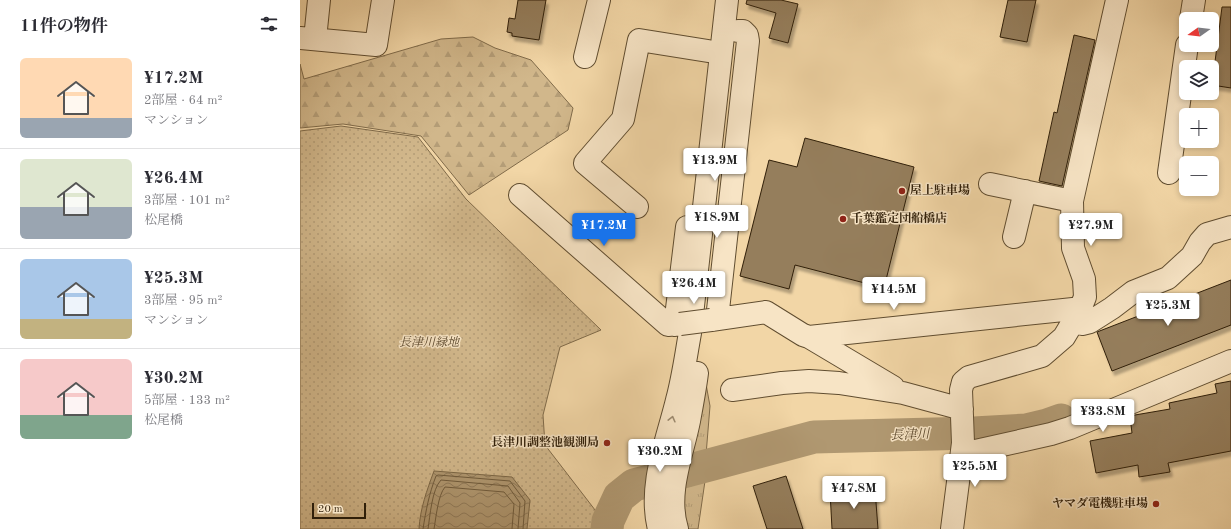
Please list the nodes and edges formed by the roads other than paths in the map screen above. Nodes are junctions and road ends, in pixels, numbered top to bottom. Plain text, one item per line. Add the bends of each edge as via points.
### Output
1 (319, 0) edge
2 (383, 0) edge
3 (599, 0) edge
4 (727, 0) edge
5 (741, 0) edge
6 (1117, 0) edge
7 (1194, 0) edge
8 (1192, 12) edge
9 (731, 31) junction
10 (307, 39) edge
11 (708, 50) junction
12 (1186, 52) edge
13 (585, 57) dead end
14 (1168, 173) dead end
15 (990, 184) dead end
16 (1025, 191) junction
17 (520, 195) dead end
18 (1072, 201) junction
19 (638, 207) dead end
20 (1231, 227) edge
21 (1014, 237) dead end
22 (1077, 315) junction
23 (714, 320) junction
24 (677, 324) junction
25 (809, 337) junction
26 (1231, 361) edge
27 (732, 390) dead end
28 (903, 393) junction
29 (962, 431) junction
30 (665, 491) junction
31 (659, 529) edge
32 (677, 529) edge
33 (952, 529) edge

1 - 10 street
2 - 10 street via 376,45
3 - 13 street
4 - 9 street
5 - 9 street
6 - 18 street
7 - 8 street
9 - 11 street via 713,32 709,38
9 - 23 street via 744,31 748,41
9 - 30 street via 704,331 689,420 669,467
11 - 19 street via 639,40 623,119 585,163
11 - 24 street
12 - 14 street
15 - 16 street
16 - 18 street
16 - 21 street
17 - 24 street via 668,325
18 - 22 street via 1073,248 1084,279 1085,297
20 - 22 street via 1207,234 1192,256 1168,278 1133,292 1090,322 1082,324
22 - 25 street via 1073,309
22 - 29 street via 1064,337 1042,356 969,377 963,382
23 - 24 street, bridge
23 - 25 street via 766,312
25 - 28 street
26 - 29 street via 1051,434 971,452
27 - 28 street via 809,381
28 - 29 street
29 - 33 street
30 - 31 street via 655,505
30 - 32 street via 673,509

